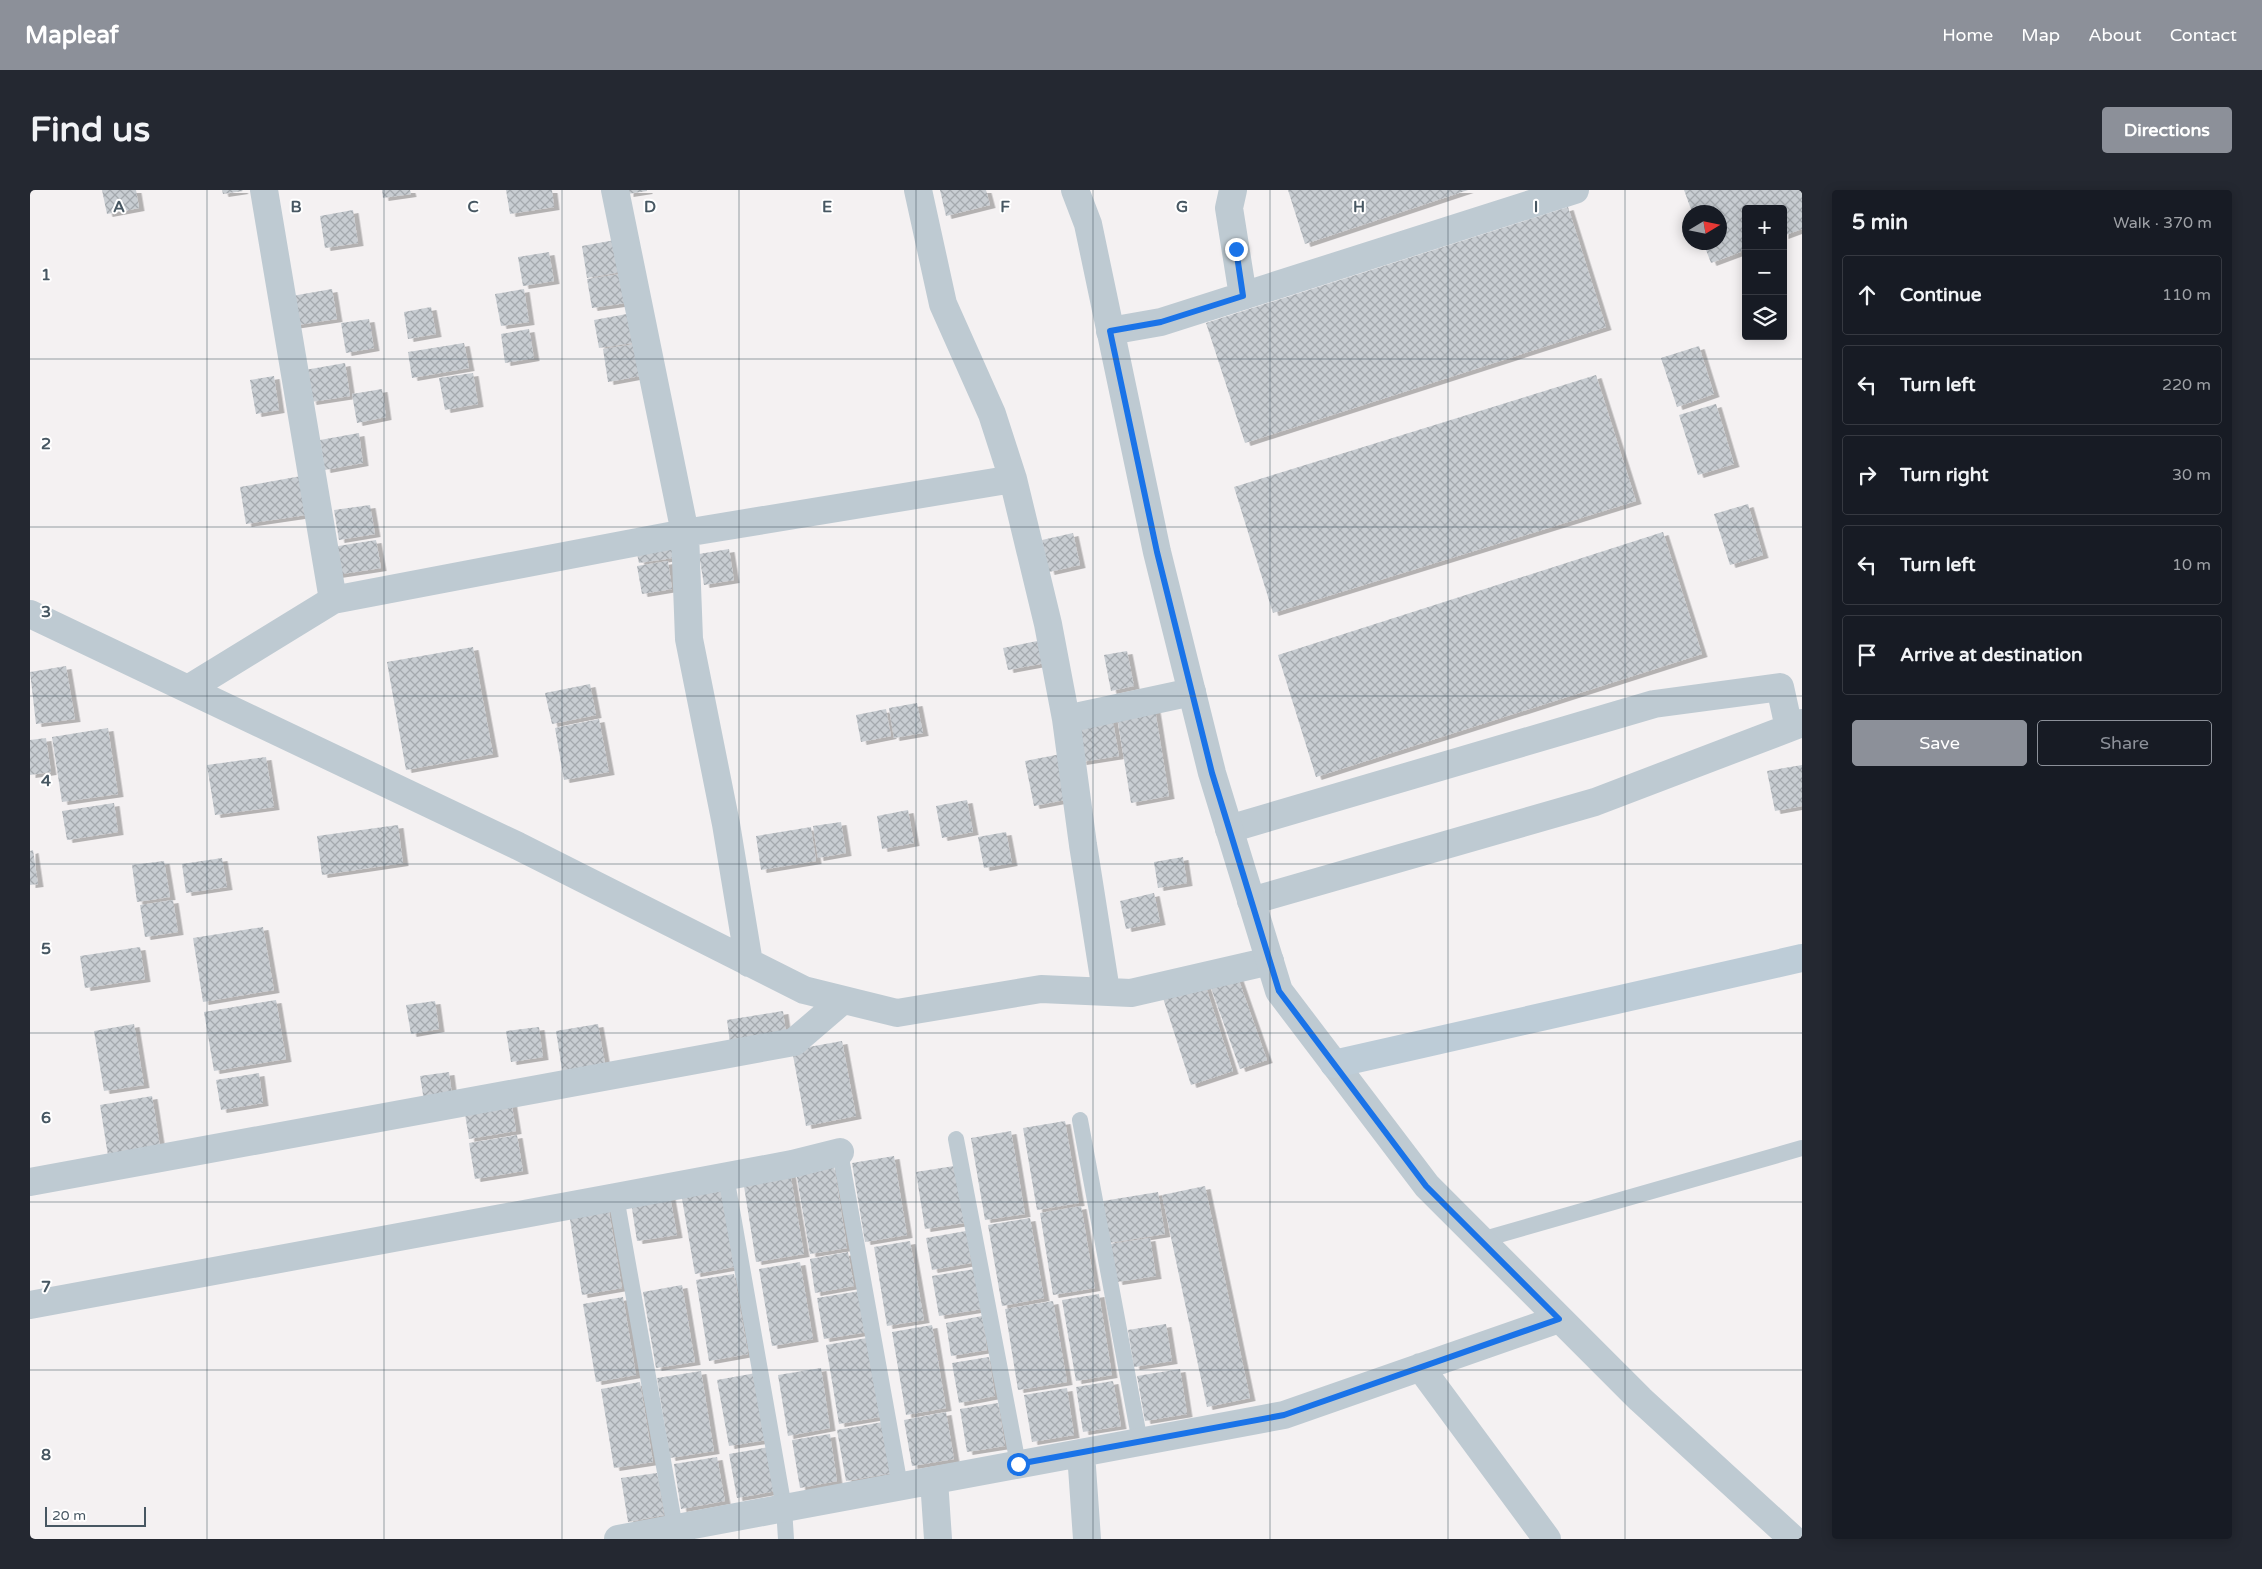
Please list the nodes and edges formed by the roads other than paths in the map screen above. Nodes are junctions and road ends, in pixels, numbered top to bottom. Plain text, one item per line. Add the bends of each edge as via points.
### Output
1 (264, 190) edge
2 (615, 190) edge
3 (918, 190) edge
4 (1075, 190) edge
5 (1233, 190) edge
6 (1575, 190) edge
7 (1243, 296) junction
8 (1110, 331) junction
9 (1013, 479) junction
10 (685, 533) junction
11 (333, 600) junction
12 (30, 614) edge
13 (188, 689) junction
14 (1192, 692) junction
15 (1066, 719) junction
16 (1795, 726) edge
17 (1229, 830) junction
18 (1251, 902) junction
19 (1802, 958) edge
20 (1270, 961) junction
21 (749, 963) junction
22 (1106, 992) junction
23 (844, 1000) junction
24 (1334, 1064) junction
25 (1080, 1120) dead end
26 (956, 1139) dead end
27 (1802, 1148) edge
28 (840, 1152) joint
29 (726, 1176) junction
30 (30, 1182) edge
31 (616, 1197) junction
32 (1481, 1240) junction
33 (30, 1305) edge
34 (1559, 1319) junction
35 (1420, 1367) junction
36 (1140, 1442) junction
37 (1081, 1453) junction
38 (1018, 1464) junction
39 (934, 1480) junction
40 (900, 1486) junction
41 (784, 1508) junction
42 (675, 1528) junction
43 (618, 1539) edge
44 (786, 1539) edge
45 (938, 1539) edge
46 (1087, 1539) edge
47 (1547, 1539) edge
48 (1793, 1539) edge

1 - 11 street
2 - 10 street
3 - 9 street via 943,304 992,414
4 - 8 street via 1088,224
5 - 7 street via 1229,208
6 - 7 street
7 - 8 street via 1161,322
8 - 14 street via 1157,552
9 - 10 street
9 - 15 street via 1048,624
10 - 11 street
10 - 21 street via 689,639 726,824
11 - 13 street
12 - 13 street
13 - 21 street via 518,846
14 - 15 street
14 - 17 street
15 - 22 street
16 - 17 street via 1780,687 1654,704
16 - 18 street via 1595,802
17 - 18 street
18 - 20 street
19 - 24 main road
20 - 22 street via 1131,993
20 - 24 street via 1279,991
21 - 23 street via 804,990
22 - 23 street via 1041,989 897,1013
23 - 30 street via 794,1042
24 - 32 street via 1426,1186
25 - 36 lane
26 - 38 lane
27 - 32 lane
28 - 29 street
28 - 40 lane
29 - 31 street
29 - 41 lane
31 - 33 street
31 - 42 lane
32 - 34 street
34 - 35 street
34 - 48 street via 1640,1399
35 - 36 street via 1284,1415
35 - 47 street
36 - 37 street
37 - 38 street
37 - 46 street
38 - 39 street
39 - 40 street
39 - 45 street
40 - 41 street
41 - 42 street
41 - 44 lane
42 - 43 street

